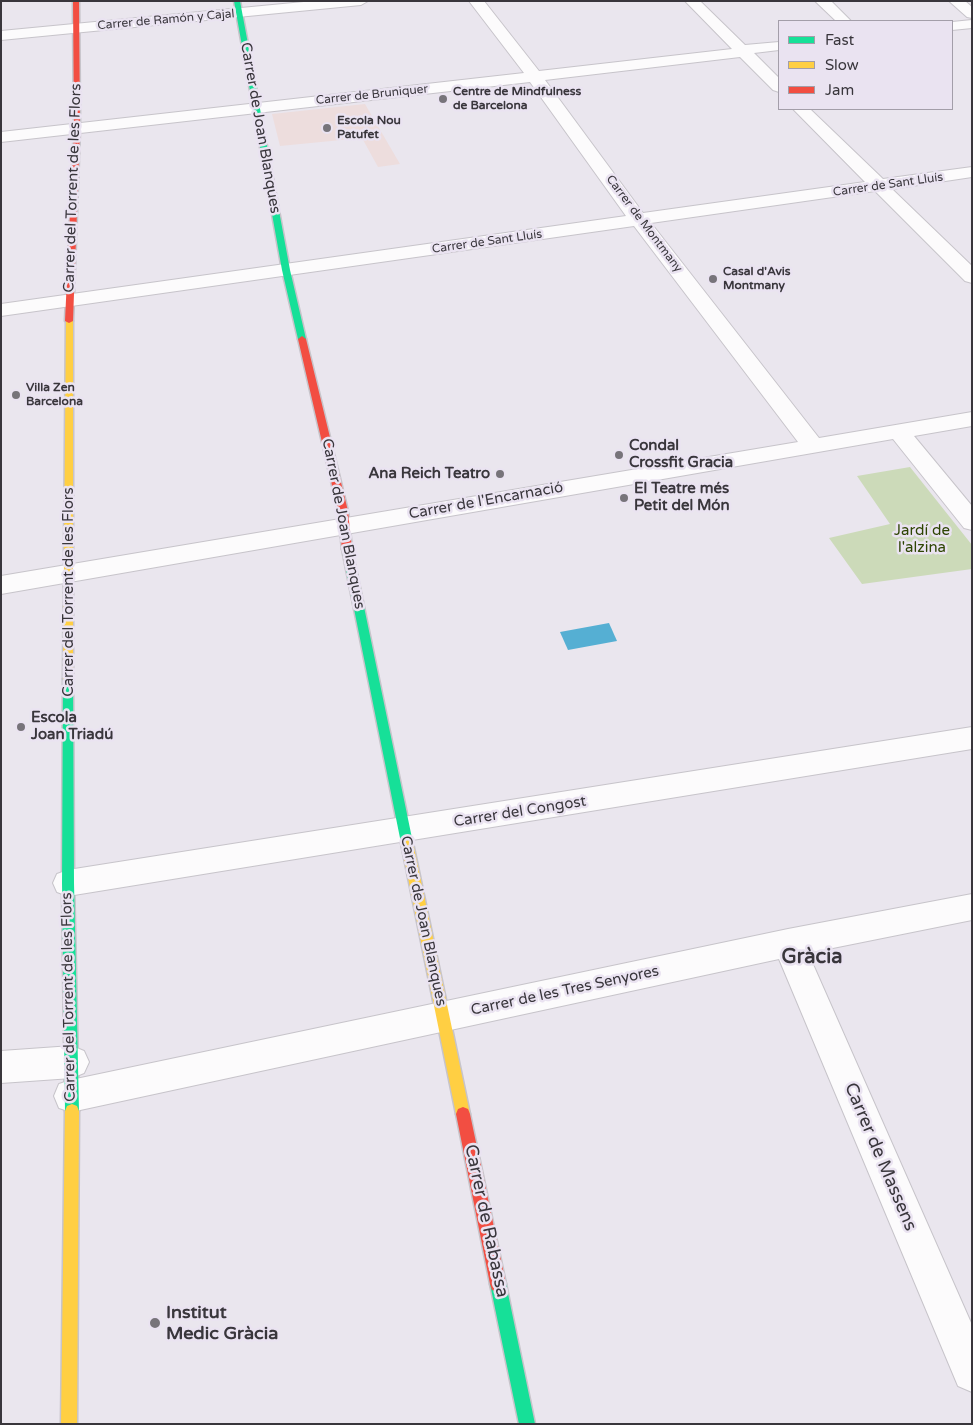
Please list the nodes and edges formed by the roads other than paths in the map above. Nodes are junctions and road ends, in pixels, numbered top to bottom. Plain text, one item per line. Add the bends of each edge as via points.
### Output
1 (76, 1) edge
2 (361, 1) edge
3 (476, 1) edge
4 (692, 1) edge
5 (822, 1) edge
6 (956, 1) edge
7 (238, 7) edge
8 (972, 14) edge
9 (843, 20) edge
10 (972, 24) edge
11 (953, 26) edge
12 (75, 29) junction
13 (1, 36) edge
14 (778, 46) edge
15 (742, 50) junction
16 (535, 77) junction
17 (778, 86) edge
18 (256, 108) junction
19 (802, 110) edge
20 (77, 128) junction
21 (1, 137) edge
22 (972, 172) edge
23 (879, 186) junction
24 (639, 220) junction
25 (286, 270) junction
26 (972, 277) edge
27 (70, 300) junction
28 (1, 310) edge
29 (972, 419) edge
30 (899, 432) junction
31 (813, 446) junction
32 (972, 522) edge
33 (344, 524) junction
34 (70, 573) junction
35 (1, 584) edge
36 (972, 738) edge
37 (403, 831) junction
38 (68, 883) junction
39 (972, 907) edge
40 (788, 943) junction
41 (444, 1018) junction
42 (72, 1062) junction
43 (1, 1067) edge
44 (71, 1096) junction
45 (972, 1372) edge
46 (69, 1424) edge
47 (528, 1424) edge

1 - 12 street, Carrer del Torrent de les Flors
2 - 7 street, Carrer de Ramón y Cajal
3 - 16 street, Carrer de Montmany
4 - 15 street
5 - 9 street
6 - 8 street
7 - 12 street, Carrer de Ramón y Cajal
7 - 18 street, Carrer de Joan Blanques
10 - 11 street
12 - 13 street, Carrer de Ramón y Cajal
12 - 20 street, Carrer del Torrent de les Flors
14 - 15 street, Carrer de Bruniquer
15 - 16 street, Carrer de Bruniquer via 733,54
15 - 17 street
16 - 18 street, Carrer de Bruniquer
16 - 24 street, Carrer de Montmany
18 - 20 street, Carrer de Bruniquer
18 - 25 street, Carrer de Joan Blanques
19 - 23 street
20 - 21 street, Carrer de Bruniquer
20 - 27 street, Carrer del Torrent de les Flors
22 - 23 street, Carrer de Sant Lluís
23 - 24 street, Carrer de Sant Lluís
23 - 26 street
24 - 25 street, Carrer de Sant Lluís
24 - 31 street, Carrer de Montmany
25 - 27 street, Carrer de Sant Lluís
25 - 33 street, Carrer de Joan Blanques
27 - 28 street, Carrer de Sant Lluís
27 - 34 street, Carrer del Torrent de les Flors
29 - 30 street, Carrer de l'Encarnació
30 - 31 street, Carrer de l'Encarnació
30 - 32 street
31 - 33 street, Carrer de l'Encarnació
33 - 34 street, Carrer de l'Encarnació
33 - 37 street, Carrer de Joan Blanques
34 - 35 street, Carrer de l'Encarnació
34 - 38 street, Carrer del Torrent de les Flors
36 - 37 street, Carrer del Congost
37 - 38 street, Carrer del Congost
37 - 41 street, Carrer de Joan Blanques
38 - 42 street, Carrer del Torrent de les Flors
39 - 40 street, Carrer de les Tres Senyores
40 - 41 street, Carrer de les Tres Senyores
40 - 45 street, Carrer de Massens
41 - 44 street, Carrer de les Tres Senyores
41 - 47 street, Carrer de Rabassa
42 - 43 street
42 - 44 street, Carrer del Torrent de les Flors
44 - 46 street, Carrer del Torrent de les Flors

